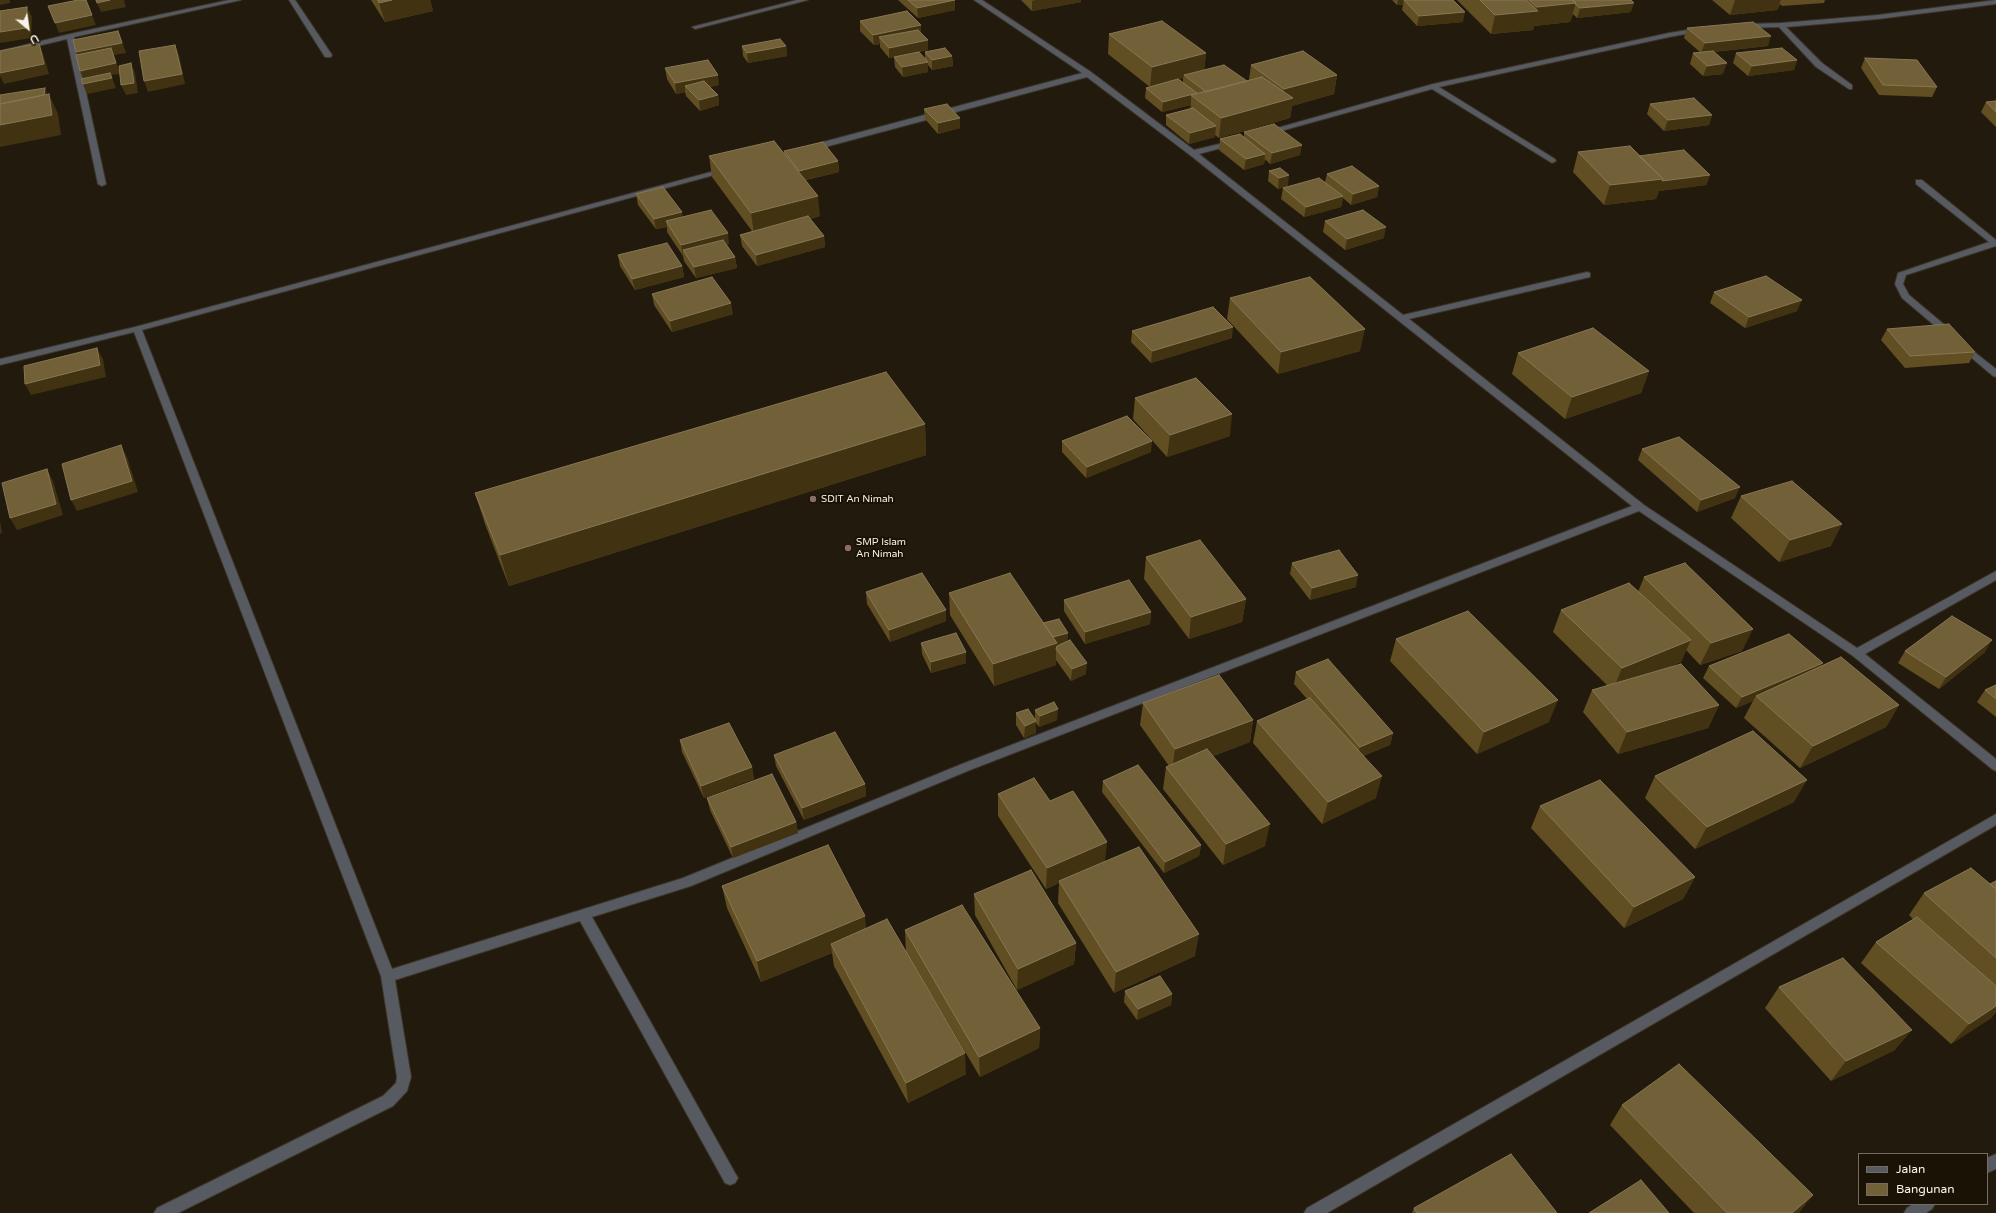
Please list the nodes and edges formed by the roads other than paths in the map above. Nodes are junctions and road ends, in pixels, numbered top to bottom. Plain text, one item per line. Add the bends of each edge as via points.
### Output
1 (238, 0) edge
2 (292, 0) edge
3 (805, 0) edge
4 (977, 0) edge
5 (1996, 2) edge
6 (208, 3) edge
7 (1781, 25) junction
8 (695, 27) dead end
9 (1735, 27) edge
10 (1705, 29) edge
11 (70, 36) junction
12 (0, 53) edge
13 (328, 55) dead end
14 (1088, 74) junction
15 (1433, 86) junction
16 (1849, 87) dead end
17 (1261, 134) edge
18 (1238, 140) edge
19 (804, 150) edge
20 (1193, 153) junction
21 (1552, 161) dead end
22 (734, 168) edge
23 (1919, 182) dead end
24 (102, 184) dead end
25 (1995, 243) edge
26 (1587, 275) dead end
27 (1402, 318) junction
28 (137, 329) junction
29 (0, 362) edge
30 (1996, 374) edge
31 (1640, 507) junction
32 (1996, 575) edge
33 (1857, 653) junction
34 (1996, 766) edge
35 (1996, 819) edge
36 (584, 915) junction
37 (388, 976) junction
38 (730, 1178) dead end
39 (1925, 1205) edge
40 (162, 1213) edge
41 (1312, 1213) edge
42 (1912, 1213) edge

1 - 6 street
2 - 13 street
3 - 8 street
4 - 14 street
5 - 7 street via 1878,17
6 - 11 street
7 - 9 street
7 - 16 street via 1819,65
10 - 15 street
11 - 12 street
11 - 24 street
14 - 19 street
14 - 20 street
15 - 17 street
15 - 21 street
18 - 20 street
20 - 27 street
22 - 28 street
23 - 25 street
25 - 30 street via 1902,273 1899,284 1905,296
26 - 27 street
27 - 31 street
28 - 29 street
28 - 37 street
31 - 33 street
31 - 36 street via 966,767 686,882
32 - 33 street
33 - 34 street
35 - 41 street
36 - 37 street
36 - 38 street
37 - 40 street via 404,1077 402,1086 388,1101
39 - 42 street

